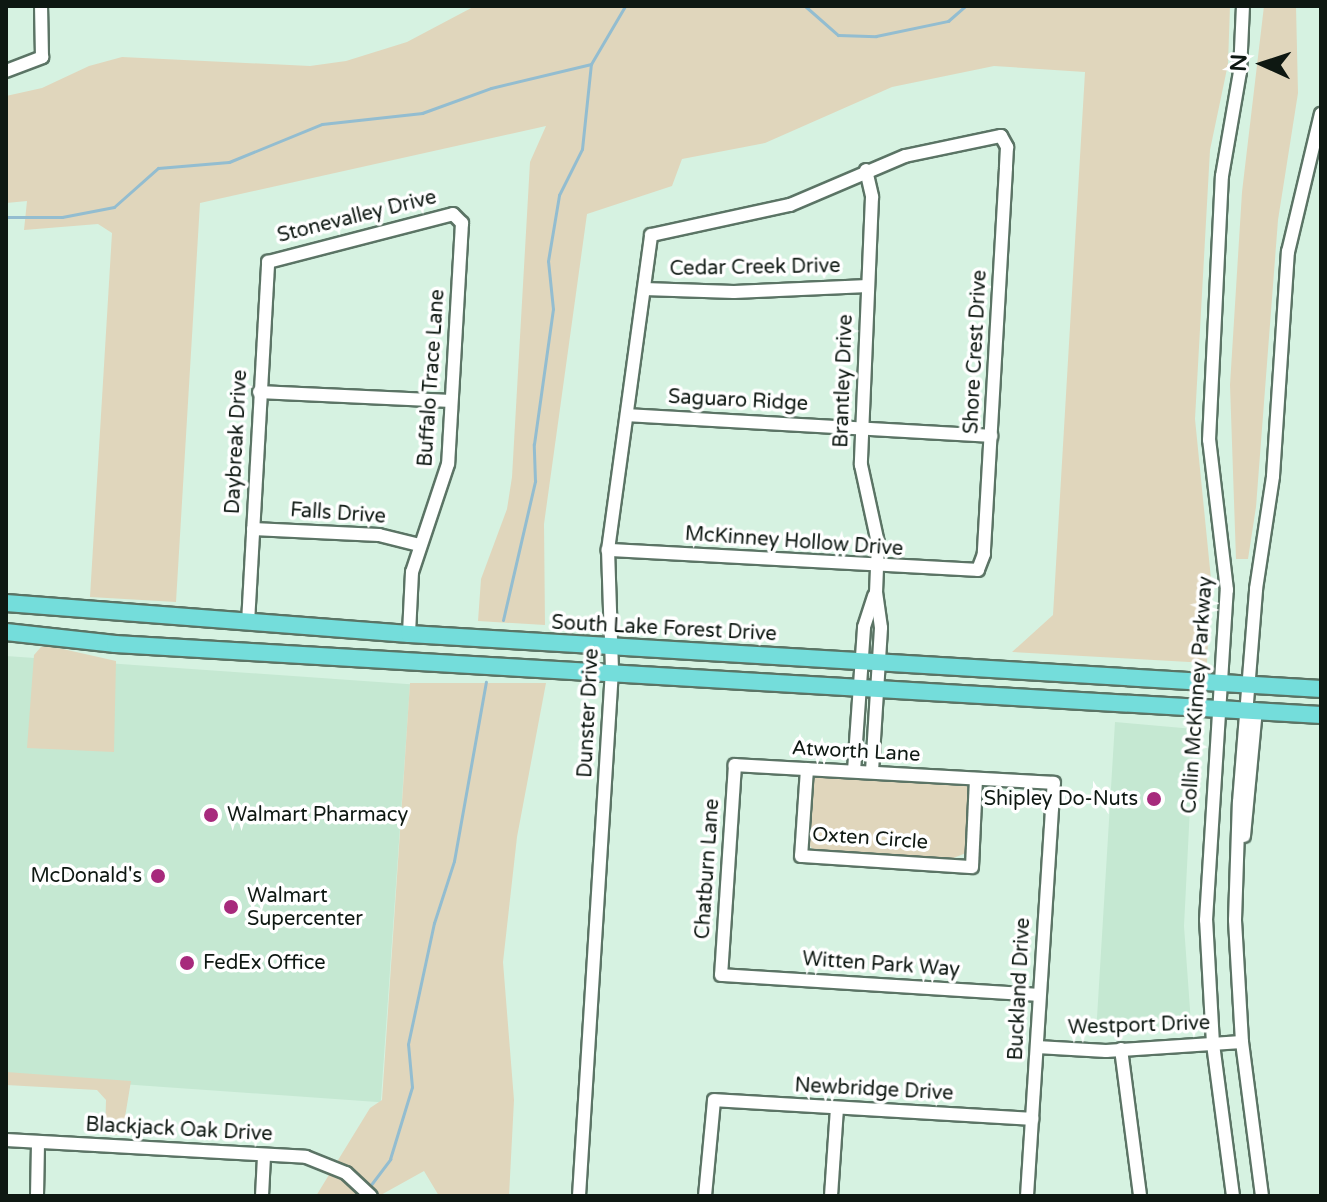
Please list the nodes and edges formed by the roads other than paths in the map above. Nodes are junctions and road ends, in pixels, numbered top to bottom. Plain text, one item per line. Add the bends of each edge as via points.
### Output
1 (41, 6) edge
2 (1243, 6) edge
3 (6, 71) edge
4 (1321, 114) edge
5 (866, 170) junction
6 (458, 215) joint
7 (268, 262) joint
8 (868, 286) junction
9 (644, 289) junction
10 (259, 392) junction
11 (451, 401) junction
12 (627, 415) junction
13 (860, 428) junction
14 (991, 436) junction
15 (253, 529) junction
16 (419, 545) junction
17 (608, 550) junction
18 (876, 567) junction
19 (978, 570) joint
20 (876, 592) junction
21 (6, 603) edge
22 (134, 616) junction
23 (248, 623) junction
24 (6, 632) edge
25 (409, 634) junction
26 (132, 645) junction
27 (613, 646) junction
28 (407, 659) junction
29 (860, 660) junction
30 (879, 662) junction
31 (612, 670) junction
32 (1218, 683) junction
33 (859, 685) junction
34 (1249, 685) junction
35 (878, 686) junction
36 (1321, 689) edge
37 (1217, 707) junction
38 (1251, 710) junction
39 (1321, 715) edge
40 (735, 765) joint
41 (807, 769) junction
42 (854, 771) junction
43 (872, 772) junction
44 (976, 779) junction
45 (1054, 783) joint
46 (721, 975) joint
47 (1038, 995) junction
48 (1242, 1042) junction
49 (1213, 1044) junction
50 (1037, 1047) junction
51 (1121, 1049) junction
52 (837, 1108) junction
53 (1032, 1119) junction
54 (6, 1140) edge
55 (38, 1142) junction
56 (264, 1156) junction
57 (37, 1196) edge
58 (262, 1196) edge
59 (371, 1196) edge
60 (579, 1196) edge
61 (705, 1196) edge
62 (831, 1196) edge
63 (1027, 1196) edge
64 (1140, 1196) edge
65 (1233, 1196) edge
66 (1262, 1196) edge

1 - 3 street via 42,57
2 - 32 street, Collin McKinney Parkway via 1240,72 1222,176 1210,395 1211,477 1227,590
4 - 34 street via 1288,252 1273,476 1259,559
5 - 8 street, Brantley Drive via 872,197
5 - 9 street, Dunster Drive via 790,205 651,235
5 - 14 street, Shore Crest Drive via 905,156 1001,136 1007,147
6 - 7 street, Stonevalley Drive
6 - 11 street, Buffalo Trace Lane via 462,223
7 - 10 street, Daybreak Drive
8 - 9 street, Cedar Creek Drive via 734,292
8 - 13 street, Brantley Drive
9 - 12 street, Dunster Drive
10 - 11 street
10 - 15 street, Daybreak Drive
11 - 16 street, Buffalo Trace Lane via 445,485
12 - 13 street, Saguaro Ridge
12 - 17 street, Dunster Drive
13 - 14 street, Saguaro Ridge
13 - 18 street, Brantley Drive via 861,465 878,543
14 - 19 street, Shore Crest Drive via 984,554
15 - 16 street, Falls Drive via 379,535
15 - 23 street, Daybreak Drive
16 - 25 street, Buffalo Trace Lane
17 - 18 street, McKinney Hollow Drive
17 - 27 street, Dunster Drive
18 - 19 street, McKinney Hollow Drive
18 - 20 street, Brantley Drive
20 - 29 street, Brantley Drive
20 - 30 street, Brantley Drive
21 - 22 main road, South Lake Forest Drive
22 - 23 main road, South Lake Forest Drive
22 - 26 main road
23 - 25 main road, South Lake Forest Drive
24 - 26 main road
25 - 27 main road, South Lake Forest Drive
25 - 28 main road
26 - 28 main road
27 - 29 main road, South Lake Forest Drive
27 - 31 street, Dunster Drive
28 - 31 main road
29 - 30 main road, South Lake Forest Drive
29 - 33 street, Brantley Drive
30 - 32 main road, South Lake Forest Drive
30 - 35 street, Brantley Drive
31 - 33 main road
31 - 60 street, Dunster Drive
32 - 34 main road, South Lake Forest Drive
32 - 37 street, Collin McKinney Parkway
33 - 35 main road
33 - 42 street, Brantley Drive
34 - 36 main road, South Lake Forest Drive
34 - 38 street
35 - 37 main road
35 - 43 street, Brantley Drive
37 - 38 main road
37 - 49 street, Collin McKinney Parkway via 1206,920
38 - 39 main road
38 - 48 street via 1237,870
40 - 41 street, Atworth Lane
40 - 46 street, Chatburn Lane
41 - 42 street, Atworth Lane
41 - 44 street, Oxten Circle via 801,856 972,867
42 - 43 street, Atworth Lane
43 - 44 street, Atworth Lane
44 - 45 street, Atworth Lane
45 - 47 street, Buckland Drive
46 - 47 street, Witten Park Way
47 - 50 street, Buckland Drive
48 - 49 street, Westport Drive
48 - 66 street
49 - 51 street, Westport Drive
49 - 65 street, Collin McKinney Parkway
50 - 51 street, Westport Drive
50 - 53 street, Buckland Drive
51 - 64 street
52 - 53 street, Newbridge Drive
52 - 61 street, Newbridge Drive via 714,1100
52 - 62 street
53 - 63 street, Buckland Drive
54 - 55 street, Blackjack Oak Drive
55 - 56 street, Blackjack Oak Drive
55 - 57 street
56 - 58 street
56 - 59 street, Blackjack Oak Drive via 306,1157 346,1173

